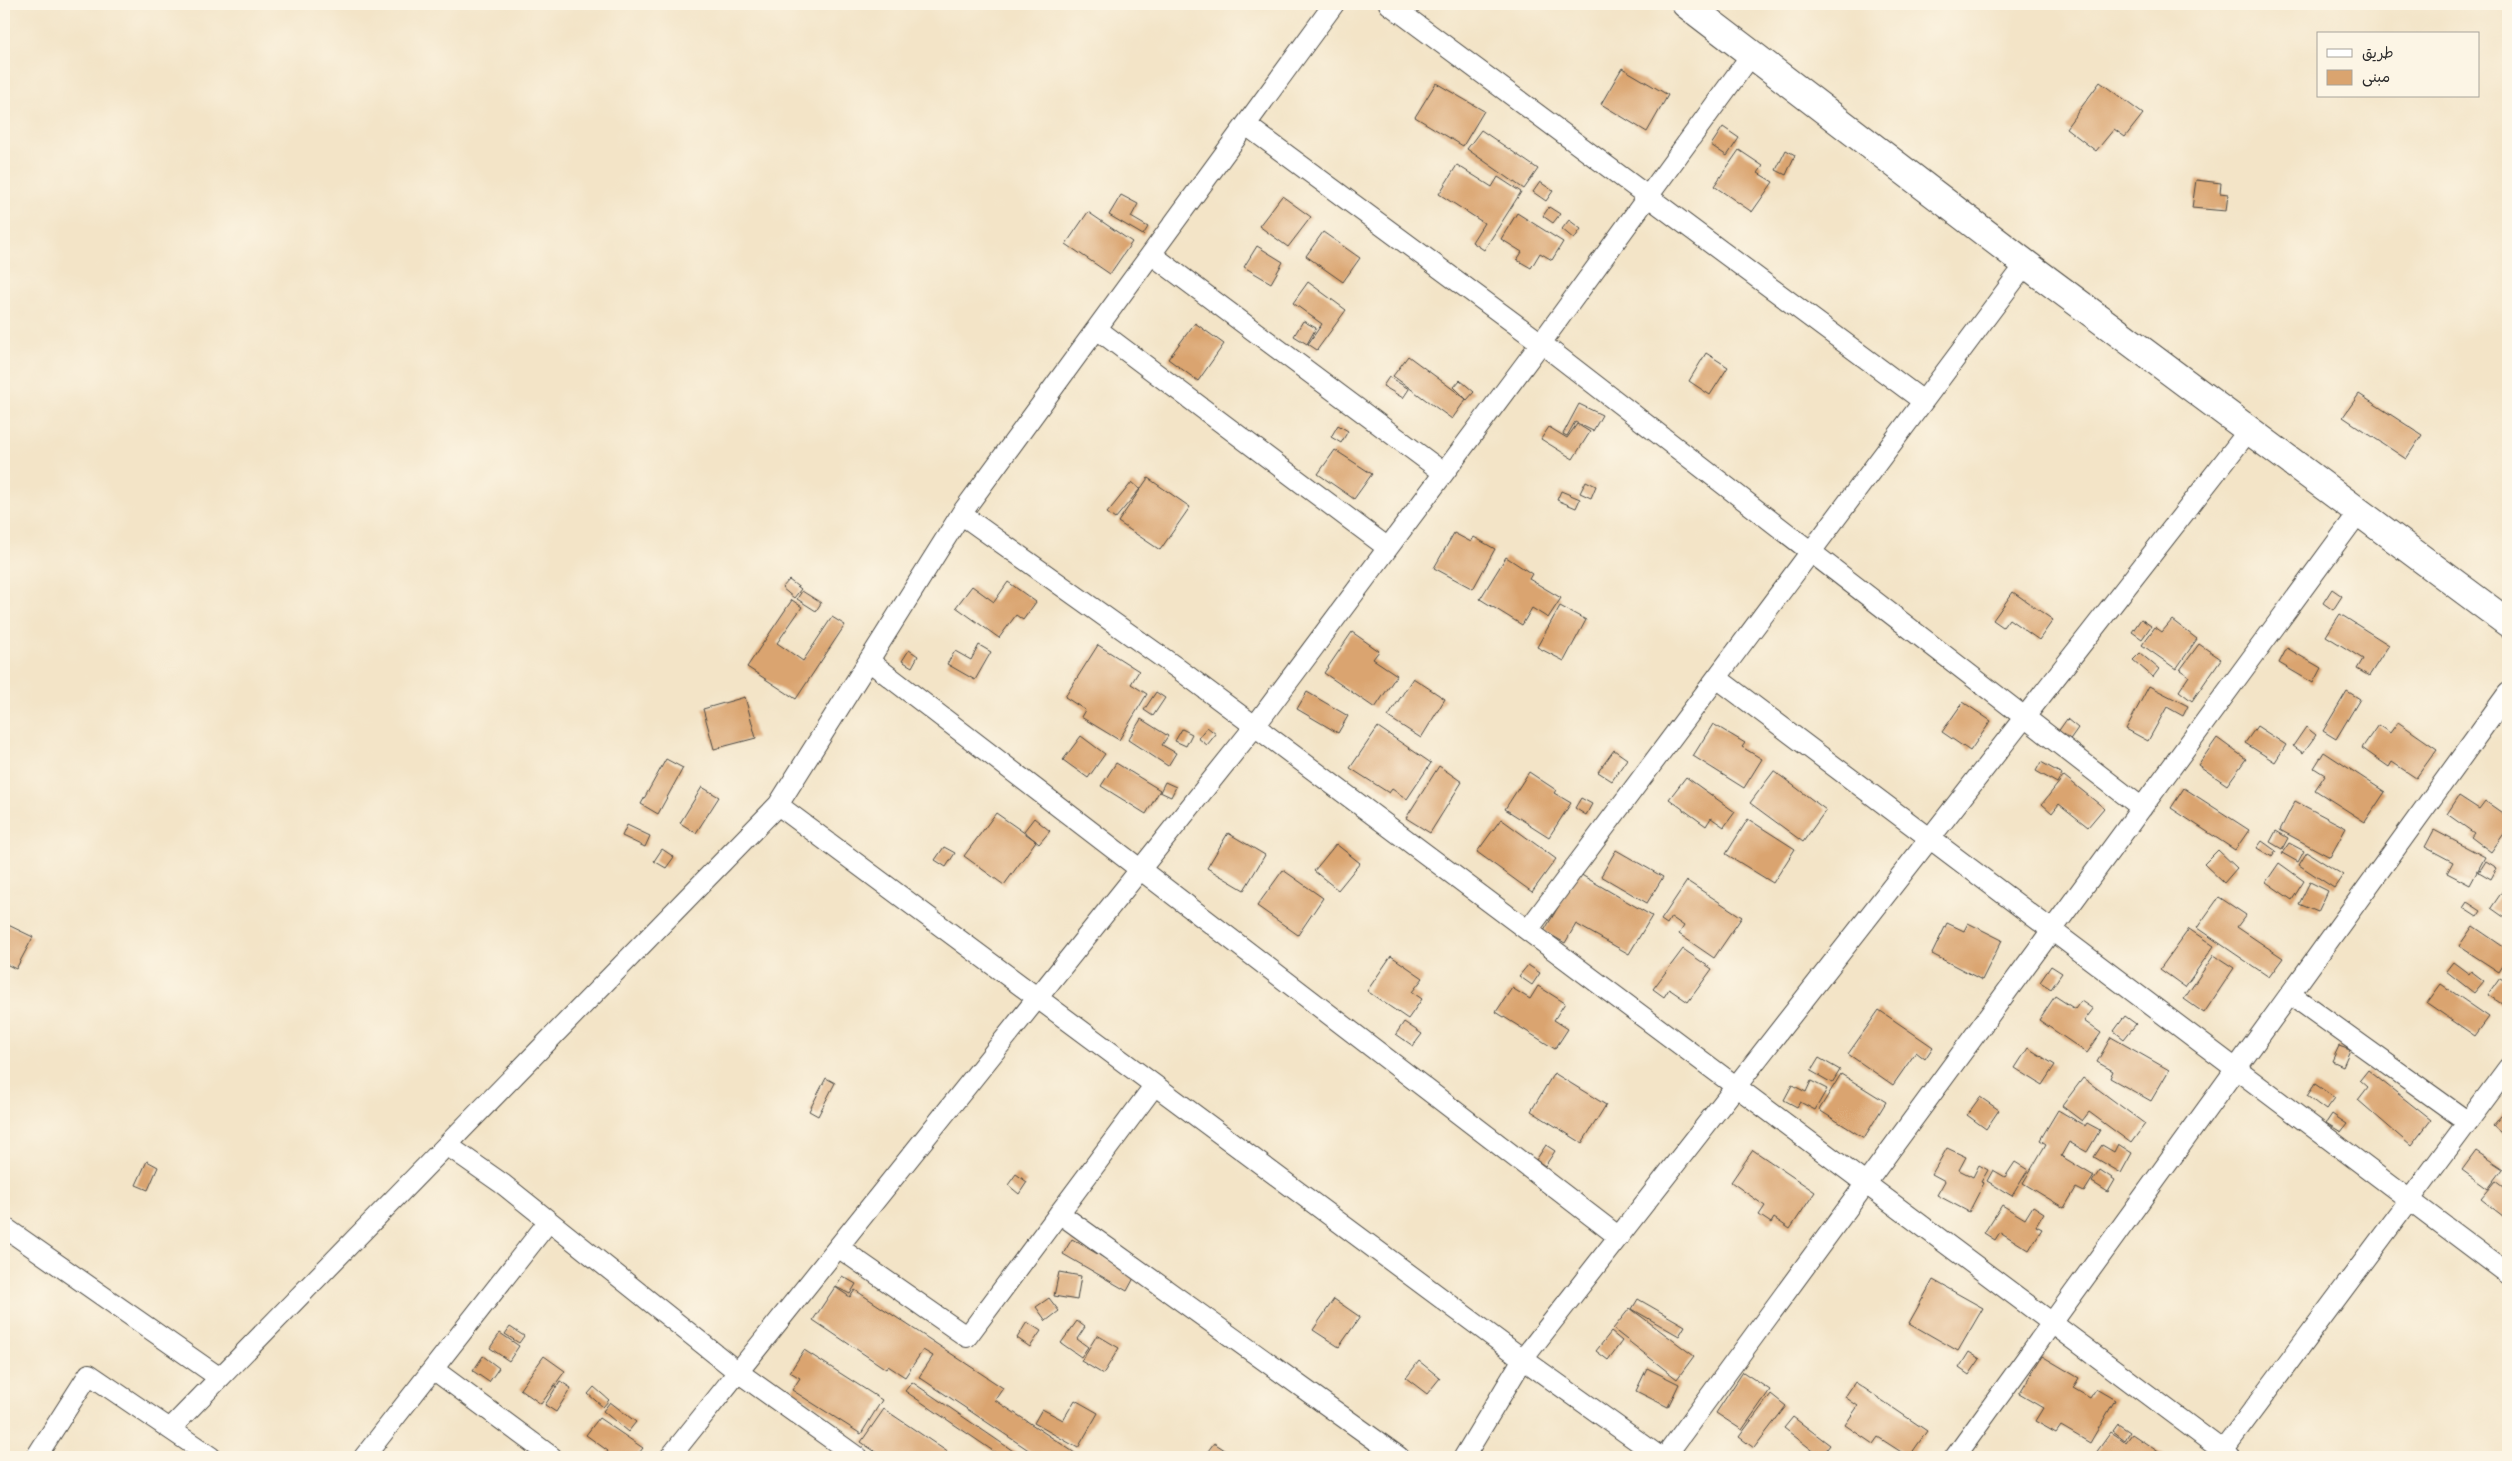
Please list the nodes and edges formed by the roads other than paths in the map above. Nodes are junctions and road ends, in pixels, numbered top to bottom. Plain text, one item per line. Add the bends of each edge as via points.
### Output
1 (1334, 4) edge
2 (1389, 4) edge
3 (1686, 4) edge
4 (1752, 54) junction
5 (1246, 125) junction
6 (1648, 196) junction
7 (1151, 254) junction
8 (2026, 264) junction
9 (1097, 329) junction
10 (1541, 343) junction
11 (1923, 401) junction
12 (2248, 430) junction
13 (1444, 473) junction
14 (2359, 512) junction
15 (961, 514) junction
16 (1388, 548) junction
17 (1811, 552) junction
18 (2508, 623) edge
19 (869, 661) junction
20 (1716, 678) junction
21 (2508, 693) edge
22 (2024, 717) junction
23 (1255, 726) junction
24 (778, 805) junction
25 (2142, 808) junction
26 (1929, 839) junction
27 (1141, 870) junction
28 (1528, 930) junction
29 (2052, 931) junction
30 (2290, 994) junction
31 (1037, 1000) junction
32 (2508, 1068) edge
33 (2235, 1070) junction
34 (1154, 1086) junction
35 (1736, 1086) junction
36 (2468, 1122) junction
37 (447, 1144) junction
38 (1866, 1184) junction
39 (2410, 1200) junction
40 (1059, 1213) junction
41 (549, 1221) junction
42 (4, 1227) edge
43 (1619, 1237) junction
44 (838, 1247) junction
45 (2508, 1274) edge
46 (2052, 1323) junction
47 (1523, 1359) junction
48 (432, 1369) junction
49 (738, 1372) junction
50 (220, 1378) junction
51 (170, 1429) junction
52 (2224, 1455) edge
53 (36, 1457) edge
54 (211, 1457) edge
55 (364, 1457) edge
56 (552, 1457) edge
57 (670, 1457) edge
58 (857, 1457) edge
59 (1399, 1457) edge
60 (1464, 1457) edge
61 (1660, 1457) edge
62 (1665, 1457) edge
63 (1955, 1457) edge

1 - 5 street
2 - 6 street
3 - 4 main road
4 - 6 street
4 - 8 main road
5 - 7 street
5 - 10 street
6 - 10 street
6 - 11 street
7 - 9 street
7 - 13 street
8 - 11 street
8 - 12 main road
9 - 15 street
9 - 16 street
10 - 13 street
10 - 17 street
11 - 17 street
12 - 14 main road
12 - 22 street
13 - 16 street
14 - 18 main road
14 - 25 street
15 - 19 street
15 - 23 street
16 - 23 street
17 - 20 street
17 - 22 street
19 - 24 street
19 - 27 street
20 - 26 street
20 - 28 street
21 - 30 street
22 - 25 street
22 - 26 street
23 - 27 street
23 - 28 street
24 - 31 street
24 - 37 street
25 - 29 street
26 - 29 street
26 - 35 street
27 - 31 street
27 - 43 street
28 - 35 street
29 - 33 street
29 - 38 street
30 - 33 street
30 - 36 street
31 - 34 street
31 - 44 street
32 - 36 street
33 - 39 street
33 - 46 street
34 - 40 street
34 - 47 street
35 - 38 street
35 - 43 street
36 - 39 street
37 - 41 street
37 - 50 street
38 - 46 street
38 - 62 street
39 - 45 street
39 - 52 street
40 - 44 street via 967,1336
40 - 59 street
41 - 48 street
41 - 49 street
42 - 50 street
43 - 47 street
44 - 49 street
46 - 52 street
46 - 63 street
47 - 60 street
47 - 61 street
48 - 55 street
48 - 56 street
49 - 57 street
49 - 58 street
50 - 51 street
51 - 53 street via 89,1374
51 - 54 street

